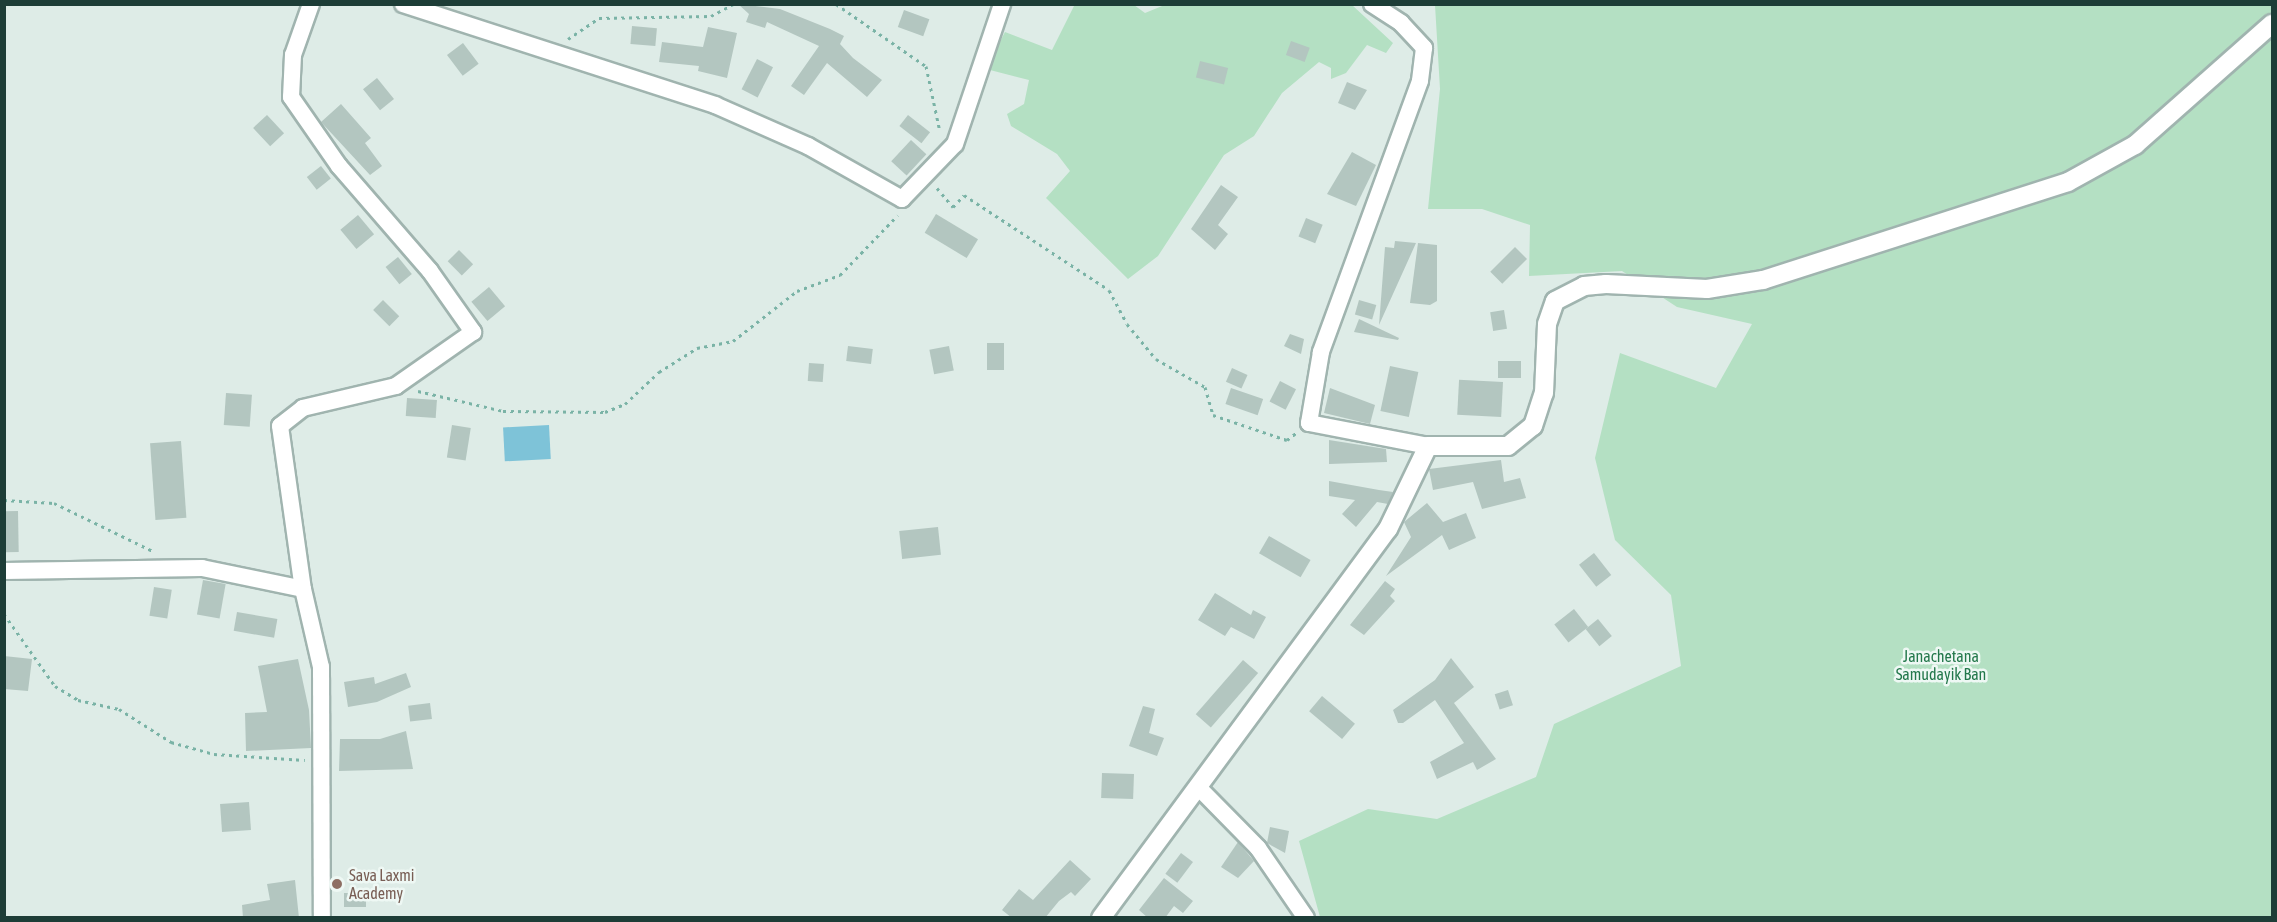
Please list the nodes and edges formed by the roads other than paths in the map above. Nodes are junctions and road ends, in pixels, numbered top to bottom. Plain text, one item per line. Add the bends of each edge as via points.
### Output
1 (311, 4) edge
2 (403, 4) edge
3 (1002, 4) edge
4 (1372, 4) edge
5 (2272, 24) edge
6 (1428, 446) junction
7 (4, 571) edge
8 (303, 589) junction
9 (1200, 789) junction
10 (322, 918) edge
11 (1101, 918) edge
12 (1306, 918) edge

1 - 8 street via 293,55 291,97 339,166 430,271 474,332 396,386 303,408 280,426
2 - 3 street via 715,105 808,146 902,199 928,177 955,144
4 - 6 street via 1401,23 1424,48 1420,81 1321,352 1309,423
5 - 6 street via 2135,145 2058,185 1763,280 1707,290 1606,284 1566,293 1555,301 1547,324 1544,393 1524,438 1508,446
6 - 9 street via 1388,529
7 - 8 street via 202,568
8 - 10 street via 321,667
9 - 11 street
9 - 12 street via 1257,848

